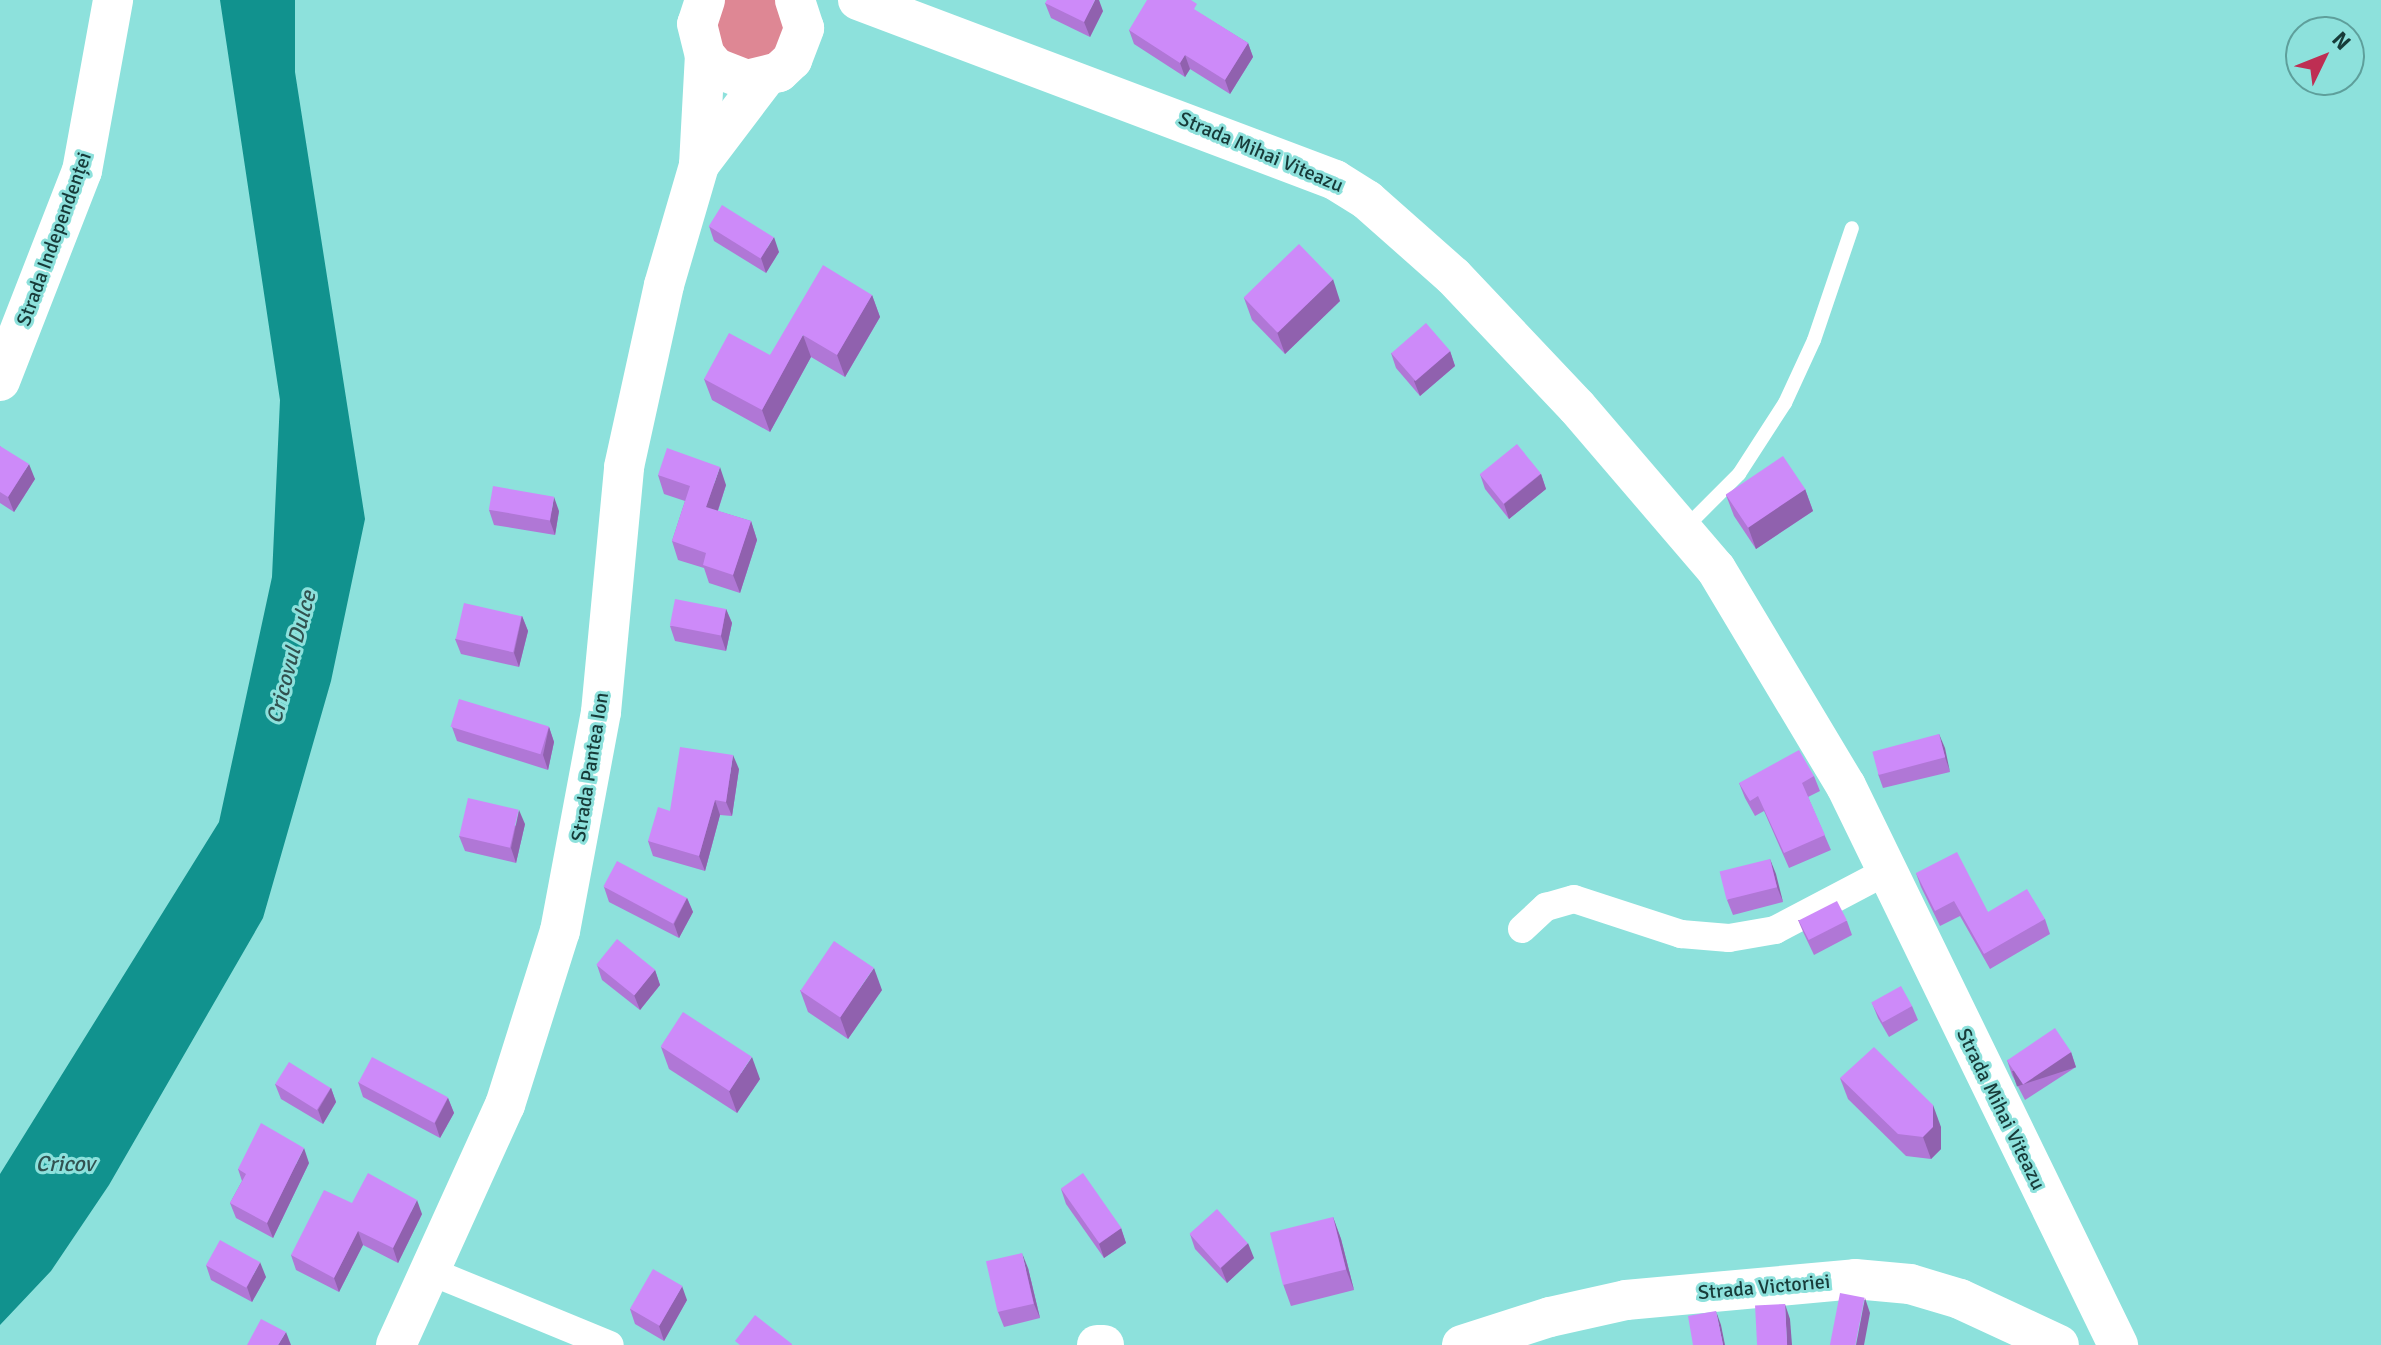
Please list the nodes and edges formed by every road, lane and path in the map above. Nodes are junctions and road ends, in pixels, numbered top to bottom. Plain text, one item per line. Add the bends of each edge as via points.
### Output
1 (113, 0) edge
2 (705, 0) edge
3 (858, 0) edge
4 (809, 3) edge
5 (705, 55) junction
6 (764, 79) junction
7 (699, 165) junction
8 (1852, 228) dead end
9 (0, 381) edge
10 (1685, 528) junction
11 (1887, 871) junction
12 (1522, 929) dead end
13 (432, 1272) junction
14 (396, 1345) edge
15 (610, 1345) edge
16 (1097, 1345) edge
17 (1104, 1345) edge
18 (1462, 1345) edge
19 (2059, 1345) edge
20 (2118, 1345) edge

1 - 9 street, Strada Independenței via 82,171
2 - 5 street, Strada Pantea Ion via 697,24
3 - 10 street, Strada Mihai Viteazu via 1335,180 1367,200 1453,276
4 - 6 street, Strada Pantea Ion via 801,45 792,60
5 - 6 street via 730,77
5 - 7 street, Strada Pantea Ion
6 - 7 street, Strada Pantea Ion
7 - 13 street, Strada Pantea Ion via 656,315 624,467 601,712 560,931 505,1105
8 - 10 lane via 1814,340 1785,403 1739,474
10 - 11 street, Strada Mihai Viteazu via 1716,569 1846,786
11 - 12 street via 1775,930 1729,938 1681,934 1574,899 1546,907
11 - 20 street, Strada Mihai Viteazu
13 - 14 street, Strada Pantea Ion
13 - 15 street
16 - 17 street
18 - 19 street, Strada Victoriei via 1626,1300 1855,1279 1910,1284 1960,1299

